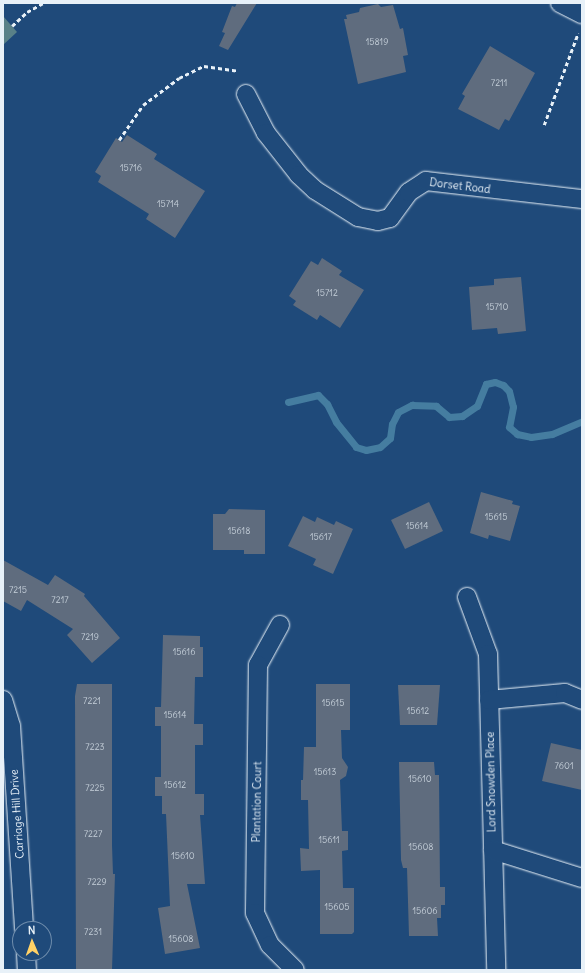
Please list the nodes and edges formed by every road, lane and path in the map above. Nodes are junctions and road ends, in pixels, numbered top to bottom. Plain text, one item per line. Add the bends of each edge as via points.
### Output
1 (43, 3) edge
2 (560, 3) edge
3 (581, 21) edge
4 (12, 26) dead end
5 (238, 71) dead end
6 (246, 94) dead end
7 (544, 125) dead end
8 (119, 140) dead end
9 (582, 199) edge
10 (466, 597) dead end
11 (280, 625) dead end
12 (3, 700) edge
13 (489, 700) junction
14 (582, 700) edge
15 (493, 850) junction
16 (582, 878) edge
17 (23, 921) edge
18 (295, 970) edge
19 (496, 970) edge

1 - 4 path via 23,15
2 - 3 street
3 - 7 path
5 - 8 path via 204,66 179,78 143,105
6 - 9 street, Dorset Road via 266,133 289,164 315,190 358,217 378,221 390,218 409,192 418,184 430,181
10 - 13 street, Lord Snowden Place via 488,654
11 - 18 street, Plantation Court via 258,664 255,913 270,945
12 - 17 street, Carriage Hill Drive via 11,726
13 - 14 street via 565,693
13 - 15 street, Lord Snowden Place
15 - 16 street
15 - 19 street, Lord Snowden Place

